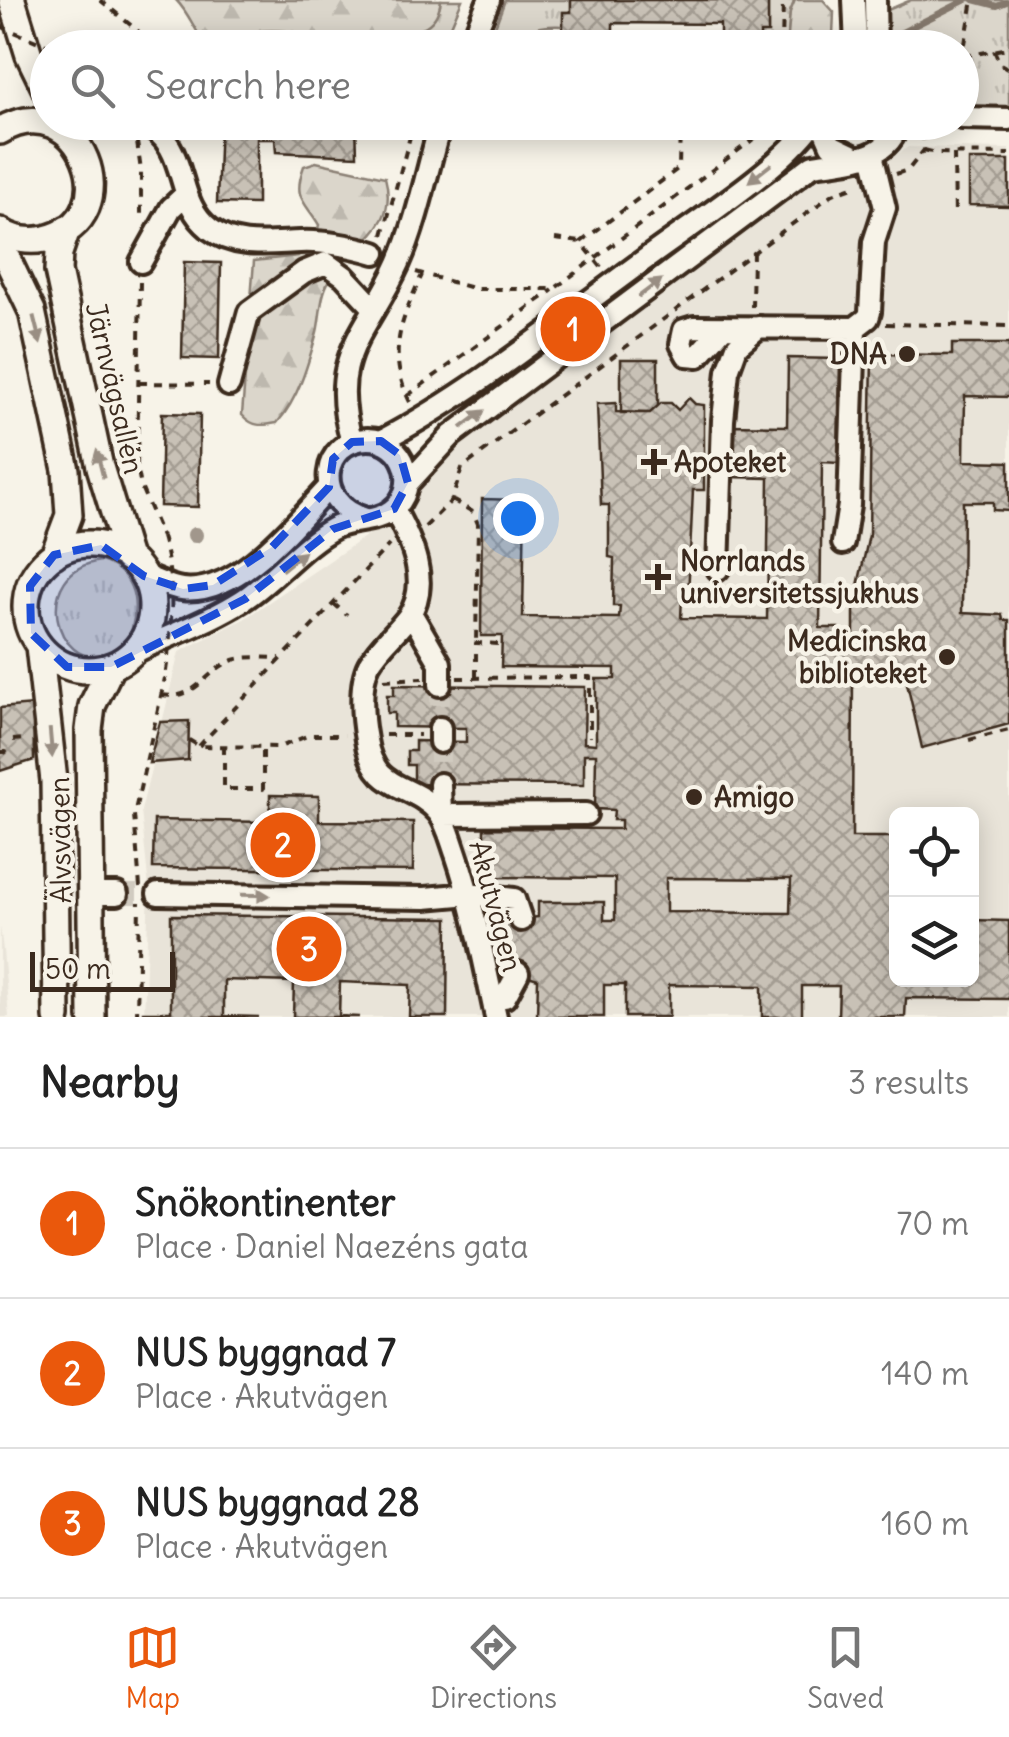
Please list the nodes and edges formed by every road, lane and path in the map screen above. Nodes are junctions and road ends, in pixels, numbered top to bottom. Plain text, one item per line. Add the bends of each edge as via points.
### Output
1 (12, 0) edge
2 (100, 0) edge
3 (488, 0) edge
4 (783, 0) edge
5 (854, 0) edge
6 (875, 0) edge
7 (972, 3) edge
8 (0, 26) edge
9 (137, 30) edge
10 (477, 30) edge
11 (782, 30) edge
12 (855, 30) edge
13 (876, 30) edge
14 (967, 30) edge
15 (30, 38) edge
16 (1009, 48) edge
17 (994, 50) junction
18 (979, 53) edge
19 (30, 57) edge
20 (1009, 69) edge
21 (979, 118) edge
22 (1009, 119) edge
23 (30, 122) edge
24 (0, 131) edge
25 (74, 140) edge
26 (139, 140) edge
27 (166, 140) edge
28 (408, 140) edge
29 (436, 140) edge
30 (752, 140) edge
31 (801, 140) edge
32 (829, 140) edge
33 (890, 140) edge
34 (923, 140) edge
35 (668, 142) dead end
36 (680, 142) joint
37 (954, 154) junction
38 (1009, 154) edge
39 (865, 156) junction
40 (186, 194) junction
41 (833, 194) dead end
42 (955, 218) dead end
43 (141, 223) dead end
44 (0, 230) edge
45 (66, 230) junction
46 (555, 239) dead end
47 (581, 242) junction
48 (0, 244) edge
49 (753, 252) junction
50 (376, 253) joint
51 (595, 259) junction
52 (141, 262) joint
53 (399, 262) junction
54 (422, 275) junction
55 (554, 289) junction
56 (374, 307) junction
57 (755, 322) junction
58 (861, 323) junction
59 (1009, 326) edge
60 (724, 327) dead end
61 (137, 383) junction
62 (229, 384) joint
63 (407, 396) junction
64 (419, 421) junction
65 (381, 441) junction
66 (352, 442) junction
67 (408, 483) junction
68 (329, 487) junction
69 (452, 500) junction
70 (394, 509) junction
71 (366, 519) junction
72 (408, 535) junction
73 (843, 543) dead end
74 (54, 555) junction
75 (136, 567) junction
76 (718, 569) dead end
77 (333, 603) junction
78 (411, 613) junction
79 (347, 615) dead end
80 (476, 643) junction
81 (502, 644) dead end
82 (39, 646) junction
83 (282, 658) junction
84 (122, 660) junction
85 (476, 678) junction
86 (440, 682) junction
87 (162, 695) junction
88 (383, 697) dead end
89 (1009, 730) edge
90 (590, 737) dead end
91 (13, 740) dead end
92 (24, 740) dead end
93 (188, 740) dead end
94 (969, 740) dead end
95 (199, 746) junction
96 (224, 746) junction
97 (264, 747) junction
98 (280, 747) dead end
99 (440, 784) tunnel mouth
100 (586, 814) dead end
101 (441, 815) junction
102 (158, 894) tunnel mouth
103 (470, 894) junction
104 (521, 920) dead end
105 (518, 973) dead end
106 (500, 1007) edge
107 (57, 1017) edge
108 (92, 1017) edge
109 (137, 1017) edge

1 - 19 main road
2 - 9 path
3 - 10 street
4 - 11 path
5 - 12 street
6 - 13 street
7 - 14 path
8 - 15 path, bridge
16 - 17 path
17 - 18 path
17 - 20 path
21 - 22 street
23 - 24 main road
25 - 45 main road via 91,182 80,217
26 - 43 path
27 - 40 street
28 - 50 path
29 - 53 street
30 - 51 path
31 -> 64 street
32 - 39 street via 842,153
33 - 39 street
34 - 37 path via 924,150
35 - 36 path
36 - 47 path via 679,168
37 - 38 path
37 - 42 path
39 - 58 street via 885,208
67 -> 39 street via 452,435 813,165
40 - 50 street via 206,226 234,242 303,242
40 - 52 street
41 - 49 path
44 - 45 main road via 22,240
75 -> 45 main road, Järnvägsallén via 100,467 58,272
46 - 47 path
47 - 51 path
48 -> 74 main road via 32,310 66,470 70,515
49 - 57 path
49 - 69 path via 462,468
51 - 55 path
52 - 61 path
53 - 54 path
53 - 56 street
54 - 55 path via 476,289
54 - 63 path via 404,313 396,353
55 - 63 path
56 - 62 street via 326,263 304,272 249,312
56 - 66 street via 348,354 344,376
57 - 58 street
57 - 60 street
57 - 76 street via 728,371
58 - 59 path
58 - 73 street
61 - 62 path
61 - 87 path, bridge via 141,486 171,579
63 - 64 path
64 - 65 street
65 - 66 street
65 - 67 street via 400,455
66 - 68 street via 333,460
67 - 70 street
68 - 71 street via 339,507
68 - 75 street via 272,547 213,585 182,589
69 - 72 path
69 - 80 path via 473,512 478,524
70 - 71 street
70 - 72 street
84 -> 71 street via 245,599 333,528
72 - 77 path via 382,548
72 - 78 street via 420,577
74 - 75 main road via 87,544 112,549
74 - 82 main road via 30,586 26,609
75 - 84 main road via 152,608 150,625
77 - 79 path
77 - 83 path
78 - 86 street via 438,656
78 - 101 street, Akutvägen via 370,661 365,735 379,773
80 - 81 path
80 - 85 path
82 - 84 main road via 66,667 92,671
82 -> 107 main road, Älvsvägen via 54,781
83 - 87 path via 237,659 191,692
83 - 95 path
84 - 108 main road, Älvsvägen via 92,706 89,730 104,894
85 - 86 path
85 - 90 path via 590,677
86 - 88 path via 384,678
87 - 109 path via 134,815
89 - 94 path
91 - 92 path
93 - 95 path
95 - 96 path
96 - 97 path
96 - 97 path via 224,789 263,789
97 - 98 path
99 - 101 street
100 - 101 street
101 - 103 street, Akutvägen
102 -> 103 street
103 - 104 street via 514,899
103 - 106 street, Akutvägen
105 - 106 street

